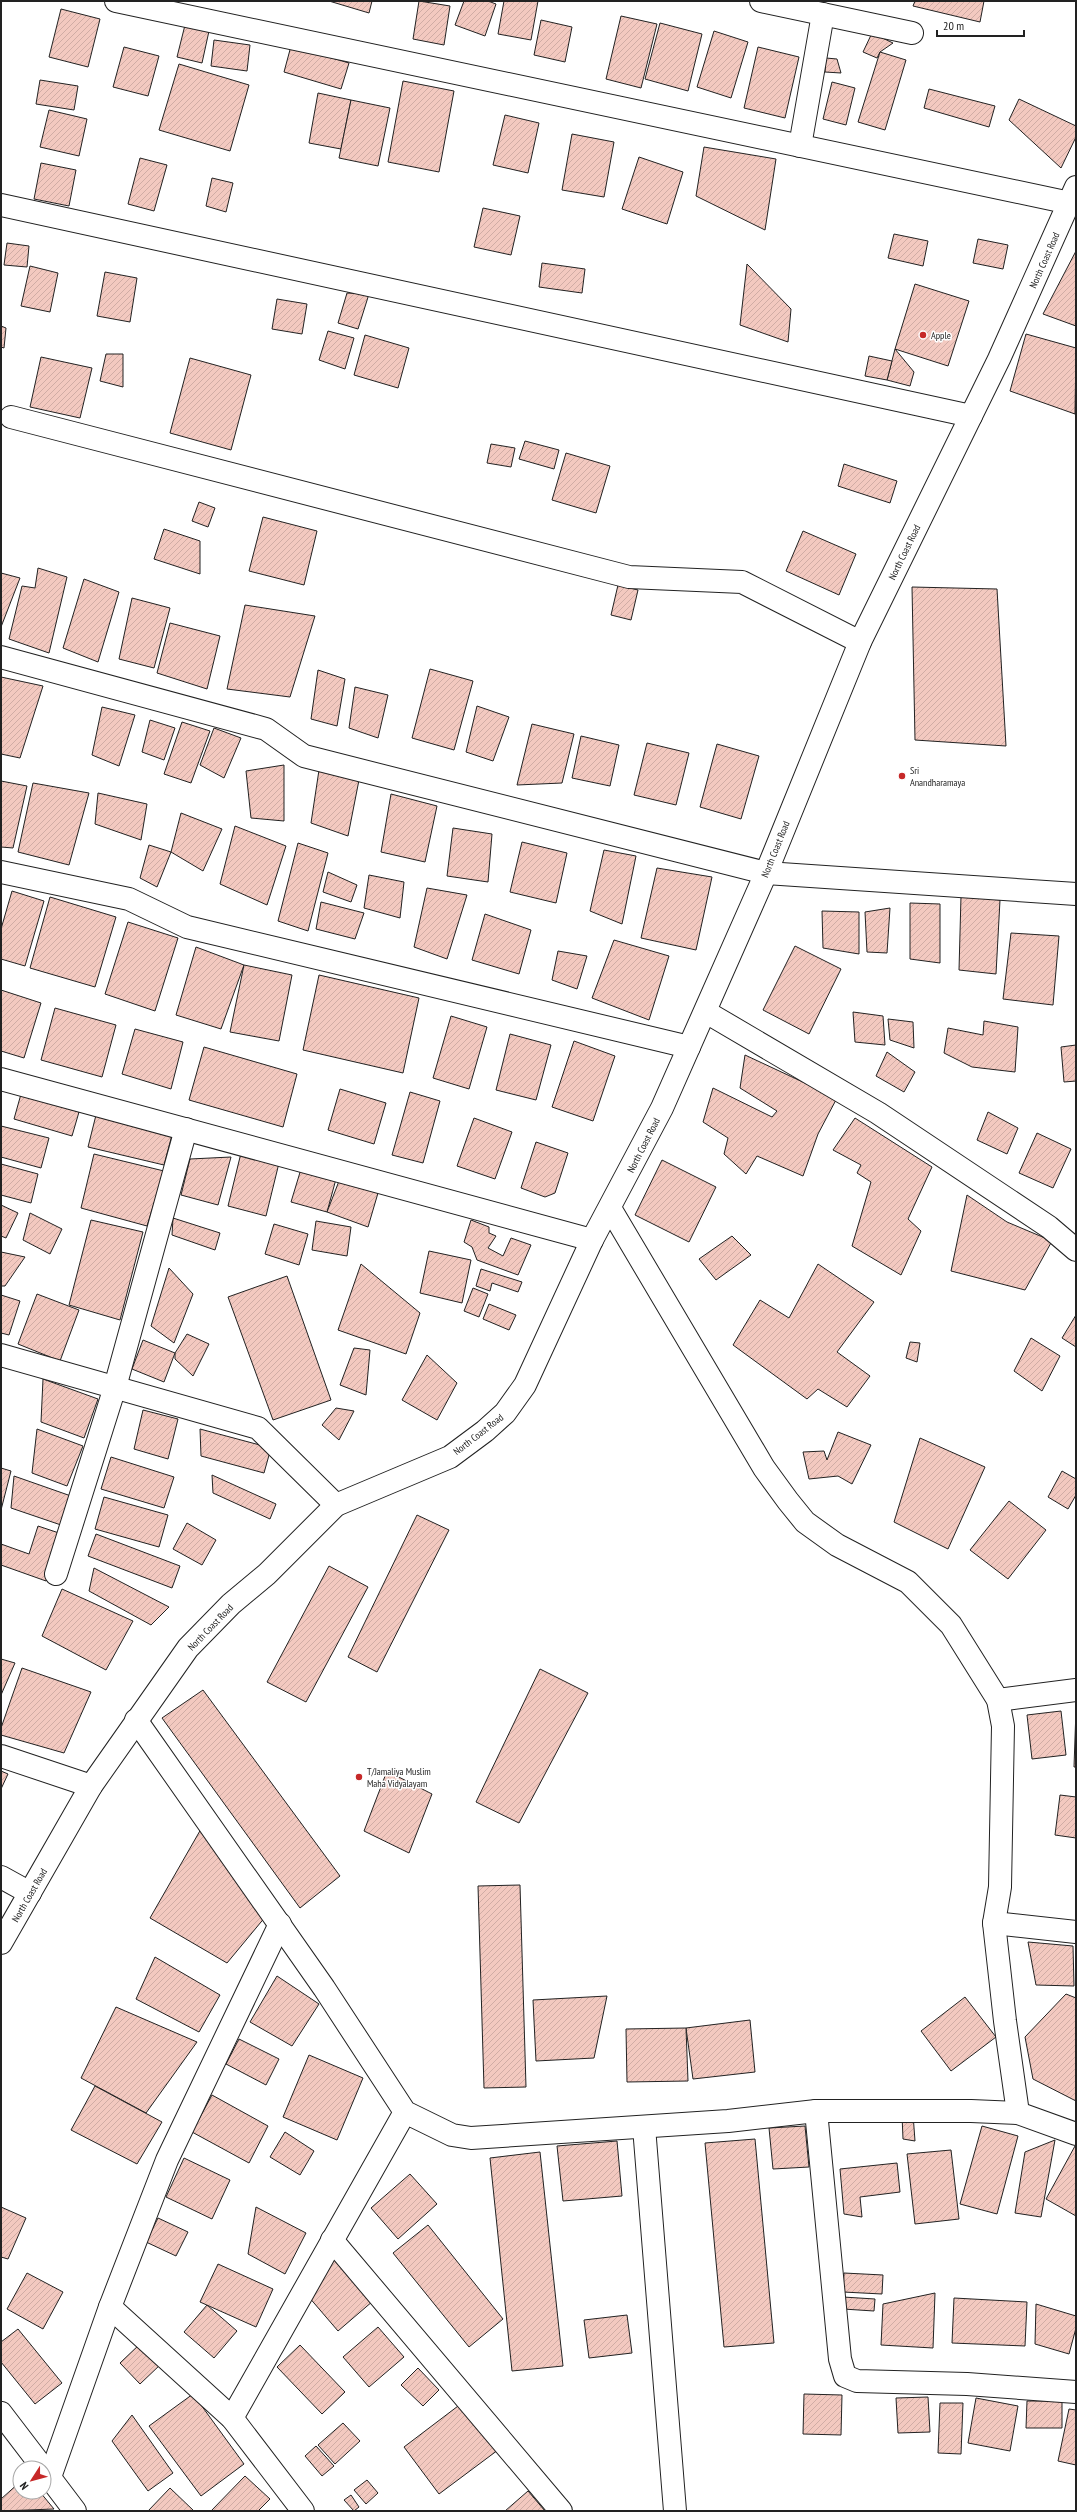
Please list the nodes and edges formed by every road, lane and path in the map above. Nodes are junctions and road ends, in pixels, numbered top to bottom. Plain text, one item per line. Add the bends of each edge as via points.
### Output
1 (116, 1) edge
2 (761, 1) edge
3 (823, 14) junction
4 (912, 34) dead end
5 (800, 146) junction
6 (1073, 195) edge
7 (1, 205) edge
8 (971, 416) junction
9 (11, 418) dead end
10 (860, 642) junction
11 (1, 657) edge
12 (1, 872) edge
13 (766, 873) junction
14 (1076, 894) edge
15 (706, 1012) junction
16 (689, 1047) junction
17 (1, 1080) edge
18 (186, 1128) junction
19 (610, 1208) junction
20 (592, 1240) junction
21 (1076, 1250) edge
22 (1, 1355) edge
23 (114, 1387) junction
24 (336, 1505) junction
25 (56, 1574) dead end
26 (1076, 1690) edge
27 (998, 1700) junction
28 (136, 1720) junction
29 (1, 1756) edge
30 (91, 1786) junction
31 (1, 1877) edge
32 (30, 1893) junction
33 (994, 1923) junction
34 (280, 1924) junction
35 (1076, 1932) edge
36 (1, 1943) edge
37 (816, 2111) junction
38 (405, 2112) junction
39 (1018, 2113) junction
40 (644, 2127) junction
41 (1076, 2134) edge
42 (332, 2240) junction
43 (110, 2307) junction
44 (1076, 2392) edge
45 (1, 2413) edge
46 (232, 2418) junction
47 (37, 2460) edge
48 (49, 2460) edge
49 (52, 2480) edge
50 (75, 2511) edge
51 (302, 2511) edge
52 (561, 2511) edge
53 (675, 2511) edge

1 - 5 street
2 - 3 street
3 - 4 street
3 - 5 street
5 - 6 street
6 - 8 street, North Coast Road
7 - 8 street
8 - 10 street, North Coast Road
9 - 10 street via 629,577 742,582
10 - 13 street, North Coast Road
11 - 13 street via 266,729 304,756
12 - 16 street via 129,899 187,927
13 - 14 street
13 - 15 street, North Coast Road
15 - 16 street, North Coast Road
15 - 21 street via 878,1113 1049,1227
16 - 19 street, North Coast Road via 662,1108
17 - 18 street
18 - 20 street
18 - 23 street
19 - 20 street, North Coast Road
19 - 27 street via 764,1468 800,1517 837,1545 908,1582 951,1625
20 - 24 street, North Coast Road via 525,1385 505,1413 450,1457
22 - 23 street
23 - 24 street via 258,1428
23 - 25 street
24 - 28 street, North Coast Road via 188,1648
26 - 27 street
27 - 33 street via 1002,1726 1000,1887
28 - 30 street, North Coast Road
28 - 34 street
29 - 30 street
30 - 32 street, North Coast Road
31 - 32 street
32 - 36 street, North Coast Road
33 - 35 street
33 - 39 street
34 - 38 street
34 - 43 street via 167,2160
37 - 39 street via 971,2110
37 - 40 street
37 - 44 street via 840,2359 845,2376 857,2381 967,2384
38 - 40 street via 452,2135 471,2138
38 - 42 street
39 - 41 street
40 - 53 street
42 - 46 street
42 - 52 street
43 - 46 street
43 - 48 street
45 - 47 street
46 - 51 street
49 - 50 street

